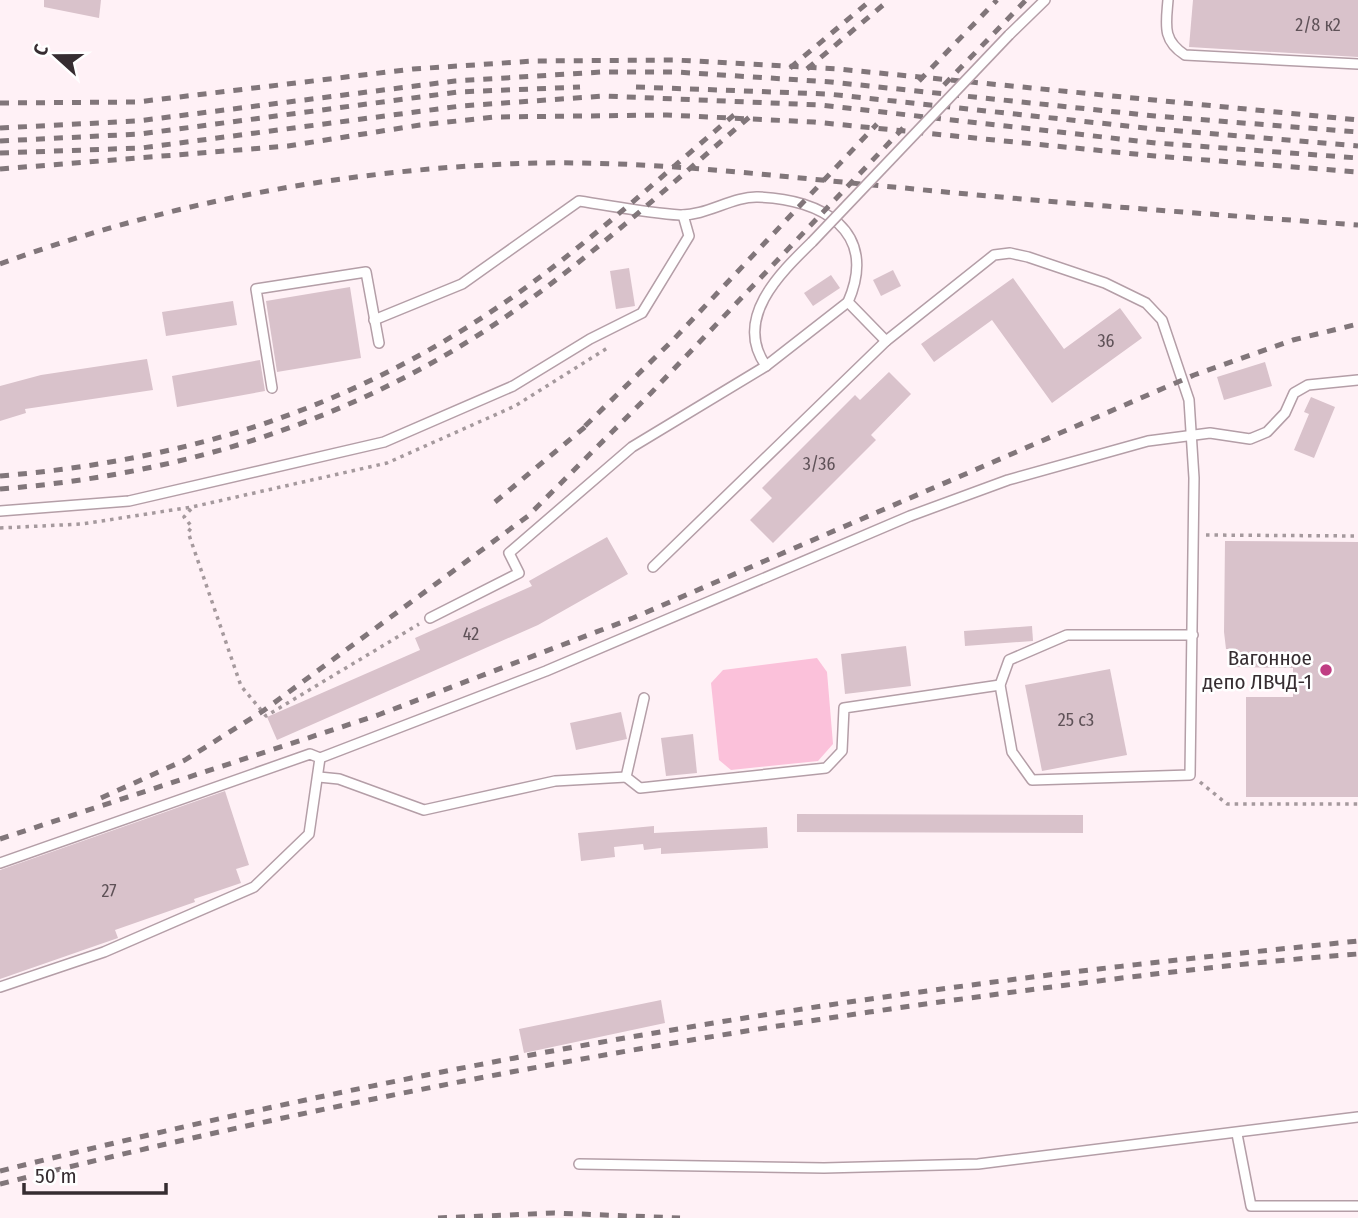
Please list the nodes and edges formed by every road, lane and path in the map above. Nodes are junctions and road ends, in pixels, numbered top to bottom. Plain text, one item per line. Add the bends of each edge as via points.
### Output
1 (1045, 0) edge
2 (1168, 0) edge
3 (1358, 64) edge
4 (683, 215) junction
5 (848, 302) junction
6 (374, 320) junction
7 (886, 341) junction
8 (379, 343) dead end
9 (766, 366) junction
10 (1358, 380) edge
11 (272, 388) dead end
12 (1191, 436) junction
13 (387, 463) dead end
14 (192, 507) junction
15 (0, 511) edge
16 (0, 528) edge
17 (1196, 535) junction
18 (1358, 536) edge
19 (653, 567) dead end
20 (430, 618) joint
21 (1192, 635) junction
22 (1000, 685) junction
23 (644, 698) dead end
24 (320, 758) junction
25 (1190, 775) junction
26 (319, 777) junction
27 (626, 777) junction
28 (1358, 804) edge
29 (0, 863) edge
30 (0, 987) edge
31 (1358, 1116) edge
32 (1237, 1134) junction
33 (579, 1164) dead end
34 (1358, 1206) edge

1 - 9 lane, bridge via 763,296 755,350
2 - 3 lane via 1166,34 1172,46 1185,55
4 - 5 lane via 757,197 828,213 838,220 855,250 856,284
4 - 6 lane via 579,201 462,284
4 - 15 lane via 690,236 642,313 513,386 363,448 129,501
5 - 7 lane
5 - 9 lane
6 - 8 lane
6 - 11 lane via 366,272 256,289
7 - 12 lane via 995,255 1028,257 1105,283 1146,303 1162,320 1184,380
7 - 19 lane
9 - 20 lane via 632,447 509,553 519,572
10 - 12 lane via 1307,385 1294,393 1285,413 1267,432 1250,439 1210,433
12 - 17 lane
12 - 24 lane via 1148,441 1021,477 910,516 558,666
13 - 14 path
14 - 16 path via 82,524
14 - 20 path via 184,517 192,527 188,532 226,636 226,648 241,686 266,716
17 - 18 path
17 - 21 lane
21 - 22 lane via 1067,635 1009,660
21 - 25 lane
22 - 25 lane via 1012,752 1032,780
22 - 27 lane via 844,708 842,751 826,768 640,788
23 - 27 lane
24 - 26 lane
24 - 29 lane via 310,754
25 - 28 path via 1227,804
26 - 27 lane via 339,779 424,810 555,780
26 - 30 lane via 309,834 254,887 104,952
31 - 32 lane
32 - 33 lane via 978,1164 824,1168
32 - 34 lane via 1251,1206

